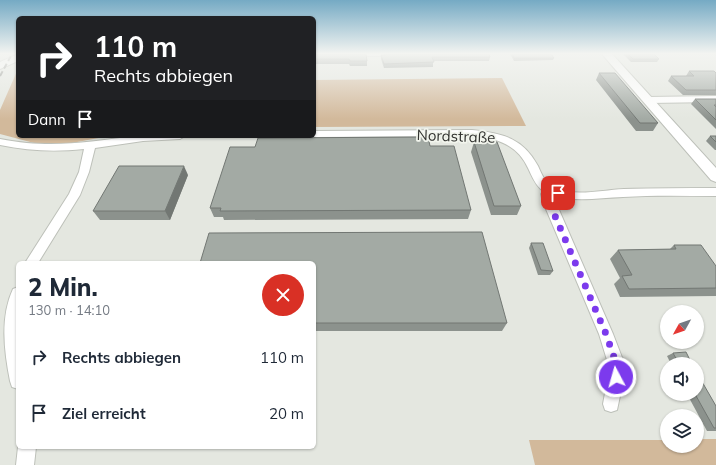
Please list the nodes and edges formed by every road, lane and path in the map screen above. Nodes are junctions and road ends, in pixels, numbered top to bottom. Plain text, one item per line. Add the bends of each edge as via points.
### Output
1 (627, 76) edge
2 (716, 99) edge
3 (648, 100) junction
4 (316, 134) edge
5 (143, 138) edge
6 (0, 142) edge
7 (90, 146) junction
8 (716, 177) edge
9 (550, 190) junction
10 (716, 192) edge
11 (32, 261) edge
12 (16, 304) edge
13 (16, 371) edge
14 (611, 404) dead end
15 (26, 449) edge
16 (25, 465) edge

1 - 3 street
2 - 3 street
3 - 8 street
4 - 9 street, Nordstraße via 494,135 520,148 543,186
5 - 7 street
6 - 7 street via 41,149
7 - 11 street via 84,172 74,195
9 - 10 street via 573,195
9 - 14 street via 547,194 549,202 615,360 616,377
12 - 13 street via 11,347
15 - 16 street

